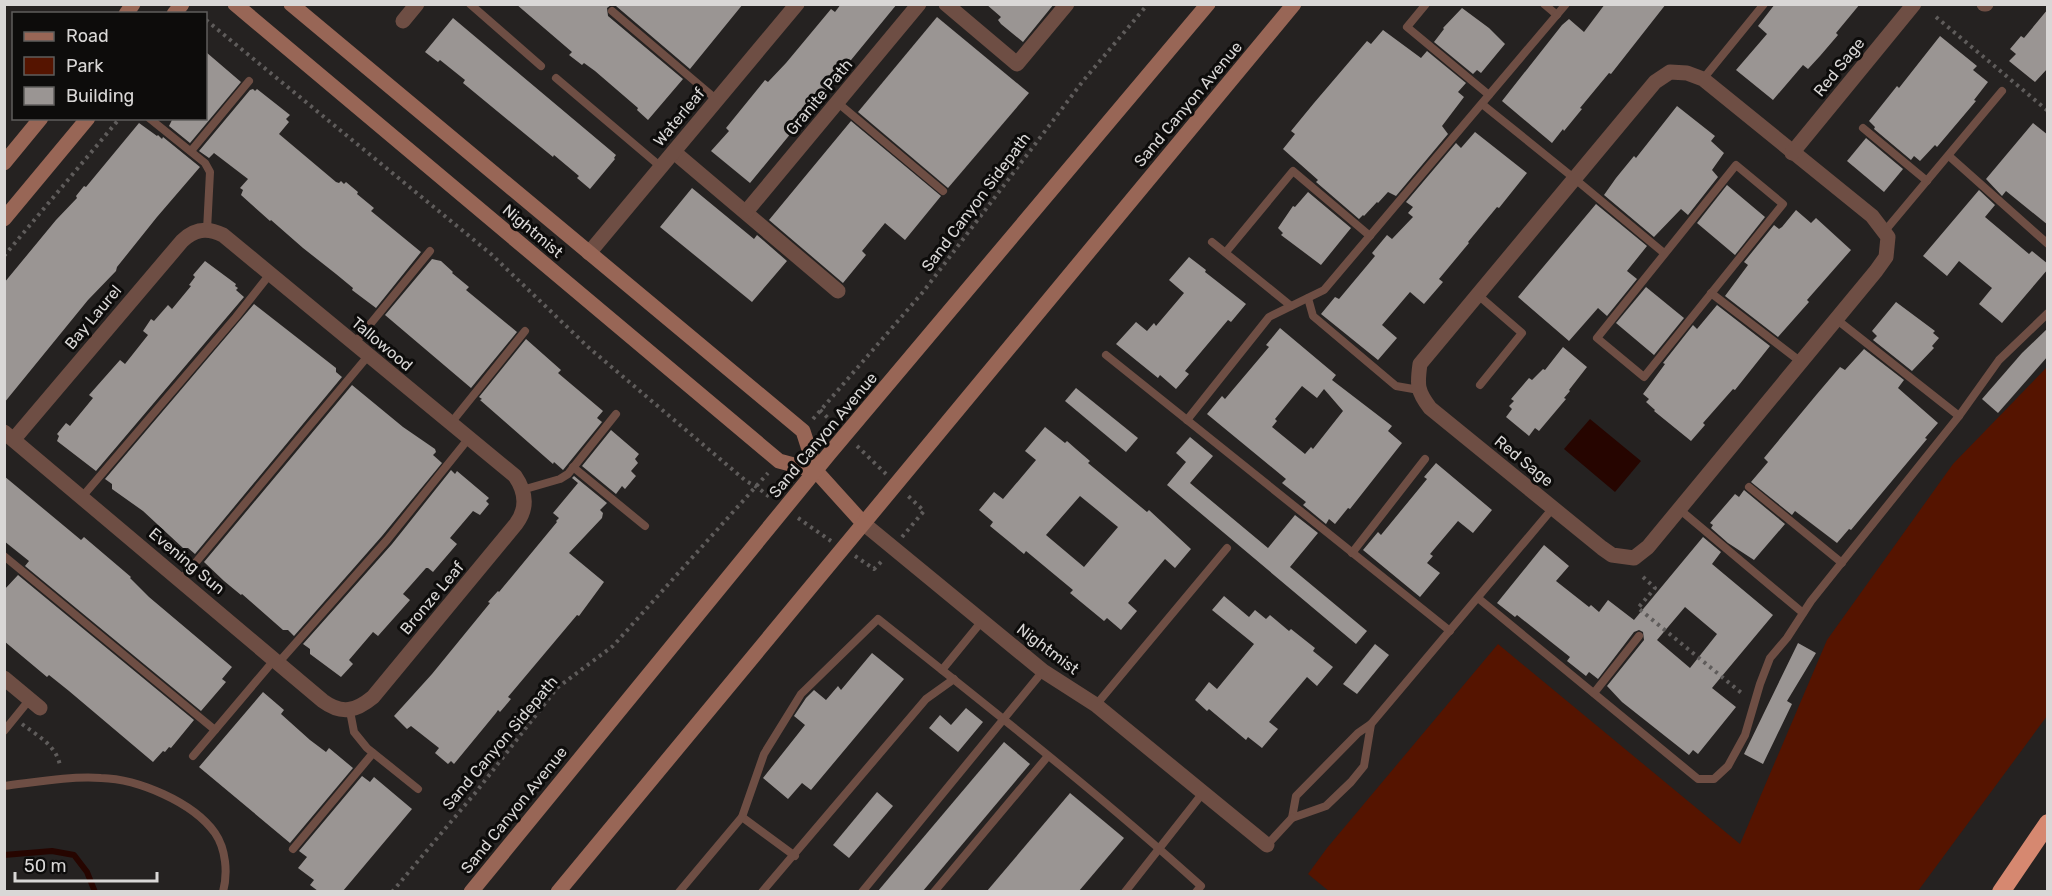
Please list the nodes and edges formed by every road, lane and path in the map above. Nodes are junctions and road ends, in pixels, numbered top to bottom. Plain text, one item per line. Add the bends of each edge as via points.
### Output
1 (235, 4) edge
2 (291, 4) edge
3 (417, 4) edge
4 (470, 4) edge
5 (797, 4) edge
6 (919, 4) edge
7 (946, 4) edge
8 (1067, 4) edge
9 (1148, 4) edge
10 (1208, 4) edge
11 (1294, 4) edge
12 (1426, 4) edge
13 (1544, 4) edge
14 (1566, 4) edge
15 (1764, 4) edge
16 (1914, 4) edge
17 (612, 11) dead end
18 (1557, 15) junction
19 (1936, 17) dead end
20 (207, 21) edge
21 (403, 21) dead end
22 (542, 66) dead end
23 (556, 78) dead end
24 (1703, 79) junction
25 (249, 81) dead end
26 (2002, 91) dead end
27 (1489, 95) junction
28 (717, 100) junction
29 (837, 103) junction
30 (1482, 104) junction
31 (2048, 111) edge
32 (38, 120) edge
33 (86, 120) edge
34 (118, 120) edge
35 (151, 120) edge
36 (1863, 128) dead end
37 (190, 152) junction
38 (674, 152) junction
39 (1792, 153) junction
40 (1949, 156) junction
41 (4, 163) edge
42 (661, 167) junction
43 (1575, 179) junction
44 (1928, 181) junction
45 (943, 191) dead end
46 (746, 212) junction
47 (4, 219) edge
48 (207, 230) junction
49 (1884, 232) junction
50 (1370, 236) junction
51 (1212, 242) dead end
52 (2048, 244) edge
53 (430, 252) dead end
54 (1226, 252) junction
55 (589, 253) junction
56 (1664, 253) junction
57 (4, 256) edge
58 (270, 274) junction
59 (837, 291) dead end
60 (1711, 293) junction
61 (1478, 295) junction
62 (1308, 298) junction
63 (1291, 306) junction
64 (2048, 313) edge
65 (1836, 319) junction
66 (525, 331) dead end
67 (354, 344) junction
68 (1106, 355) dead end
69 (368, 356) junction
70 (1801, 362) junction
71 (1480, 385) dead end
72 (1419, 390) junction
73 (820, 410) dead end
74 (616, 414) dead end
75 (1959, 416) junction
76 (1187, 420) junction
77 (451, 423) junction
78 (9, 436) edge
79 (469, 438) junction
80 (1425, 459) dead end
81 (573, 467) junction
82 (816, 471) junction
83 (756, 487) junction
84 (1749, 487) dead end
85 (523, 493) junction
86 (82, 497) junction
87 (1553, 508) junction
88 (784, 509) junction
89 (1679, 509) junction
90 (863, 523) junction
91 (645, 526) dead end
92 (842, 548) junction
93 (1227, 548) dead end
94 (1352, 553) junction
95 (4, 556) edge
96 (1842, 563) junction
97 (874, 569) dead end
98 (1643, 577) dead end
99 (181, 580) junction
100 (1478, 598) junction
101 (1803, 614) junction
102 (982, 621) junction
103 (1450, 631) junction
104 (1639, 636) dead end
105 (277, 661) junction
106 (942, 670) junction
107 (1043, 671) junction
108 (4, 678) edge
109 (954, 679) junction
110 (1594, 693) junction
111 (1754, 703) junction
112 (35, 704) joint
113 (1096, 705) junction
114 (350, 711) junction
115 (15, 718) junction
116 (1005, 719) junction
117 (1371, 724) junction
118 (215, 730) junction
119 (4, 731) edge
120 (373, 753) junction
121 (193, 756) dead end
122 (1048, 756) junction
123 (61, 779) junction
124 (4, 786) edge
125 (418, 789) dead end
126 (1202, 794) junction
127 (742, 817) junction
128 (1292, 818) junction
129 (2048, 823) edge
130 (1267, 845) joint
131 (1159, 848) junction
132 (293, 849) dead end
133 (795, 856) junction
134 (223, 891) edge
135 (392, 891) edge
136 (471, 891) edge
137 (558, 891) edge
138 (679, 891) edge
139 (762, 891) edge
140 (862, 891) edge
141 (934, 891) edge
142 (1125, 891) edge
143 (1196, 891) edge
144 (2001, 891) edge

1 - 82 main road, Nightmist via 779,461
2 - 55 main road, Nightmist
3 - 21 street
4 - 22 lane
5 - 28 street, Waterleaf
6 - 29 street, Granite Path
7 - 8 street via 1017,64
9 - 73 path, Sand Canyon Sidepath via 1083,81 923,292
10 - 82 main road, Sand Canyon Avenue
11 - 90 main road, Sand Canyon Avenue
12 - 27 lane via 1407,27
13 - 18 lane
14 - 18 lane
15 - 24 lane
16 - 39 street, Red Sage
17 - 28 lane
18 - 27 lane
19 - 31 path
20 - 83 path via 491,254 588,347
23 - 42 lane
24 - 39 street
24 - 43 street via 1670,72 1655,82
25 - 37 lane
26 - 40 lane
27 - 30 lane
28 - 38 street, Waterleaf
29 - 45 lane
29 - 46 street, Granite Path
30 - 43 lane
30 - 50 lane
32 - 41 main road
33 - 47 main road
34 - 57 path
35 - 37 lane
36 - 44 lane
37 - 48 lane via 210,172
38 - 42 street, Waterleaf
38 - 46 street
39 - 49 street via 1872,216
40 - 44 lane
40 - 52 lane
42 - 55 street, Waterleaf
43 - 56 lane
43 - 61 street
44 - 49 lane
46 - 59 street
48 - 58 street, Tallowood via 223,235
48 - 78 street, Bay Laurel via 194,232 182,241
49 - 65 street, Red Sage via 1888,237 1886,258
50 - 54 lane via 1293,171
50 - 62 lane via 1324,290
51 - 54 lane
53 - 67 lane
54 - 63 lane
55 - 82 main road, Nightmist via 803,431
56 - 60 lane via 1597,338 1644,377
56 - 60 lane via 1736,165 1783,204
58 - 67 street, Tallowood
58 - 86 lane
60 - 70 lane
61 - 71 lane via 1522,333
61 - 72 street via 1420,364
62 - 63 lane
62 - 72 lane via 1313,316 1396,386
63 - 76 lane via 1269,317
64 - 75 lane via 1999,360
65 - 70 street, Red Sage
65 - 75 lane
66 - 77 lane
67 - 69 street, Tallowood
68 - 76 lane
69 - 77 street, Tallowood
69 - 99 lane
70 - 89 street, Red Sage
72 - 87 street, Red Sage via 1430,408
74 - 81 lane
75 - 96 lane
76 - 94 lane
77 - 79 street, Tallowood
78 - 86 street, Evening Sun
79 - 85 street, Tallowood via 515,476
79 - 105 lane via 387,540
80 - 94 lane
81 - 85 lane via 560,479
81 - 91 lane
82 - 88 main road, Sand Canyon Avenue
82 - 90 main road, Nightmist
83 - 88 path
83 - 135 path, Sand Canyon Sidepath via 613,646 557,688
84 - 96 lane
85 - 114 street, Bronze Leaf via 523,513 516,525 373,697
86 - 99 street, Evening Sun
87 - 89 street, Red Sage via 1612,555 1634,558
87 - 100 lane
88 - 92 path
88 - 136 main road, Sand Canyon Avenue
89 - 101 lane
90 - 92 main road, Sand Canyon Avenue
90 - 102 street, Nightmist
92 - 97 path
92 - 137 main road, Sand Canyon Avenue
93 - 113 lane
94 - 103 lane
95 - 118 lane
96 - 101 lane
98 - 111 path via 1655,588 1638,608
99 - 105 street, Evening Sun
100 - 103 lane
100 - 110 lane
101 - 111 lane via 1770,658
102 - 106 lane
102 - 107 street, Nightmist
103 - 117 lane
104 - 110 lane
105 - 114 street, Evening Sun via 328,705
105 - 118 lane
106 - 109 lane
106 - 127 lane via 878,619 801,694 764,754
107 - 113 street, Nightmist
107 - 116 lane
108 - 112 street
109 - 116 lane
109 - 133 lane via 926,699
110 - 111 lane via 1698,779 1714,780 1728,766 1745,735
112 - 115 lane
113 - 126 street, Nightmist
114 - 120 lane via 354,732
115 - 119 lane
115 - 123 path via 54,749
116 - 122 lane
116 - 140 lane
117 - 128 lane via 1296,796
117 - 128 lane via 1364,766 1352,782 1326,806
118 - 121 lane
120 - 125 lane
120 - 132 lane
122 - 131 lane
122 - 141 lane
123 - 124 lane
123 - 134 lane via 127,782 155,790 202,819 216,834 223,852
126 - 130 street, Nightmist
126 - 131 lane
127 - 133 lane
127 - 138 lane
128 - 130 lane
129 - 144 highway
131 - 142 lane
131 - 143 lane via 1201,886
133 - 139 lane

